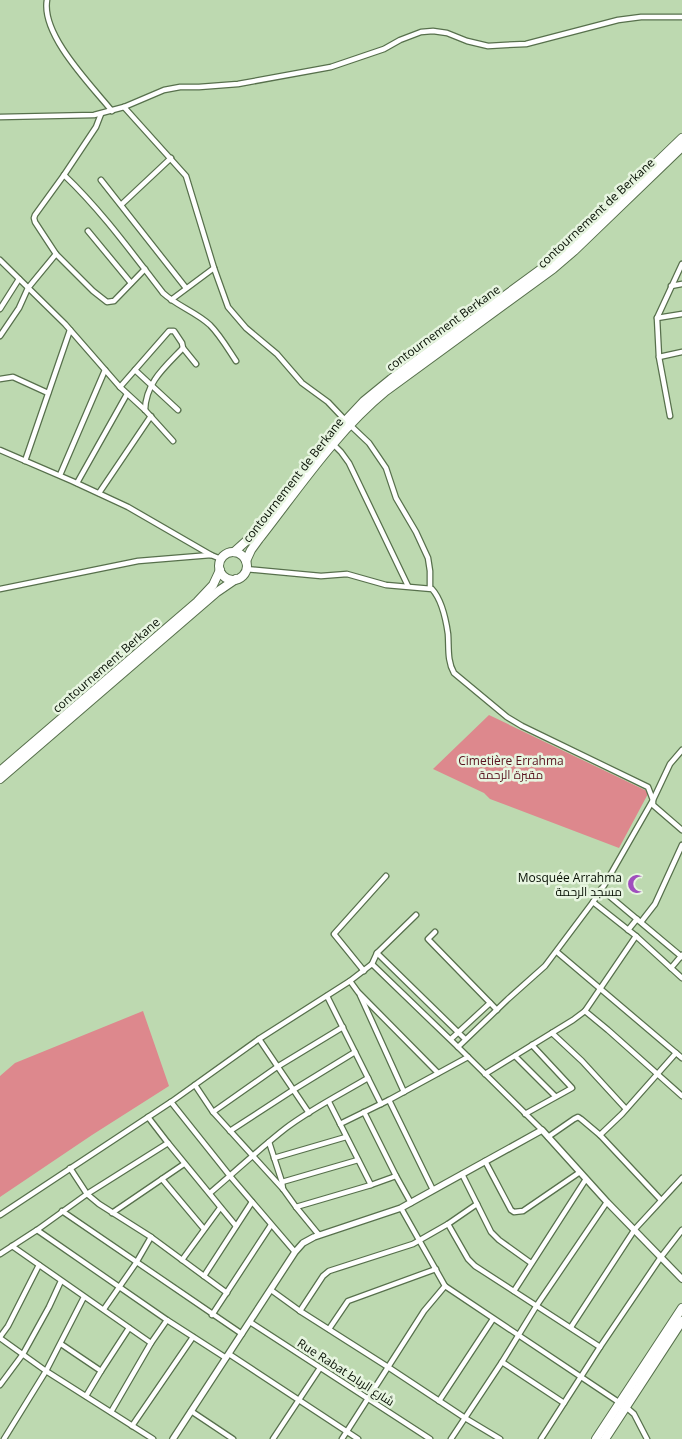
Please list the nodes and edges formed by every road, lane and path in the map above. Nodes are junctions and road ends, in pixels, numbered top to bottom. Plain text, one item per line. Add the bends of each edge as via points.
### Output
1 (46, 0) edge
2 (682, 18) edge
3 (124, 107) junction
4 (112, 111) junction
5 (101, 114) junction
6 (0, 117) edge
7 (682, 138) edge
8 (682, 147) edge
9 (171, 158) junction
10 (64, 175) junction
11 (101, 180) dead end
12 (122, 204) junction
13 (88, 231) dead end
14 (56, 254) junction
15 (1, 264) edge
16 (682, 264) edge
17 (214, 268) junction
18 (145, 269) junction
19 (19, 279) junction
20 (131, 283) junction
21 (682, 284) edge
22 (672, 286) junction
23 (28, 288) junction
24 (186, 288) junction
25 (171, 300) junction
26 (0, 309) edge
27 (682, 314) edge
28 (657, 318) junction
29 (70, 330) junction
30 (0, 336) edge
31 (183, 348) junction
32 (682, 352) edge
33 (659, 357) junction
34 (236, 361) dead end
35 (196, 364) dead end
36 (105, 370) junction
37 (135, 370) junction
38 (0, 379) edge
39 (151, 384) junction
40 (120, 387) junction
41 (48, 393) junction
42 (127, 394) junction
43 (145, 410) junction
44 (178, 410) dead end
45 (151, 416) junction
46 (670, 416) dead end
47 (347, 422) junction
48 (173, 441) dead end
49 (333, 444) junction
50 (0, 450) edge
51 (25, 461) junction
52 (60, 476) junction
53 (77, 483) junction
54 (98, 493) junction
55 (234, 552) junction
56 (211, 555) junction
57 (221, 559) junction
58 (246, 565) junction
59 (220, 570) junction
60 (236, 579) junction
61 (408, 586) junction
62 (430, 588) junction
63 (0, 589) edge
64 (682, 750) edge
65 (0, 771) edge
66 (0, 779) edge
67 (653, 800) junction
68 (682, 830) edge
69 (682, 845) edge
70 (386, 876) dead end
71 (601, 889) junction
72 (593, 902) junction
73 (416, 915) dead end
74 (637, 918) junction
75 (642, 922) junction
76 (628, 930) junction
77 (434, 932) dead end
78 (636, 936) junction
79 (557, 952) junction
80 (377, 953) junction
81 (682, 956) edge
82 (372, 964) junction
83 (671, 968) junction
84 (364, 971) junction
85 (682, 978) edge
86 (350, 981) junction
87 (601, 988) junction
88 (358, 992) junction
89 (327, 996) junction
90 (490, 1003) junction
91 (496, 1010) junction
92 (584, 1011) junction
93 (343, 1027) junction
94 (458, 1032) junction
95 (552, 1033) junction
96 (259, 1038) junction
97 (451, 1039) junction
98 (465, 1040) junction
99 (532, 1045) junction
100 (458, 1046) junction
101 (355, 1052) junction
102 (680, 1054) edge
103 (514, 1056) junction
104 (468, 1057) junction
105 (278, 1067) junction
106 (438, 1073) junction
107 (485, 1074) junction
108 (658, 1074) junction
109 (368, 1078) junction
110 (195, 1085) junction
111 (293, 1090) junction
112 (404, 1092) junction
113 (555, 1096) junction
114 (682, 1096) edge
115 (389, 1100) junction
116 (171, 1102) junction
117 (329, 1102) junction
118 (381, 1104) junction
119 (626, 1109) junction
120 (213, 1112) junction
121 (364, 1112) junction
122 (309, 1113) junction
123 (525, 1114) junction
124 (148, 1117) junction
125 (340, 1124) junction
126 (542, 1130) junction
127 (230, 1131) junction
128 (600, 1135) junction
129 (346, 1137) junction
130 (548, 1137) junction
131 (269, 1142) junction
132 (168, 1143) junction
133 (252, 1155) junction
134 (274, 1158) junction
135 (358, 1160) junction
136 (485, 1162) junction
137 (184, 1164) junction
138 (70, 1168) junction
139 (580, 1172) junction
140 (462, 1174) junction
141 (230, 1176) junction
142 (396, 1176) junction
143 (682, 1178) edge
144 (586, 1179) junction
145 (162, 1180) junction
146 (282, 1182) junction
147 (371, 1185) junction
148 (283, 1189) junction
149 (434, 1190) junction
150 (210, 1193) junction
151 (87, 1194) junction
152 (661, 1200) junction
153 (252, 1202) junction
154 (607, 1202) junction
155 (411, 1203) junction
156 (477, 1204) junction
157 (296, 1207) junction
158 (220, 1208) junction
159 (401, 1208) junction
160 (62, 1211) junction
161 (112, 1213) junction
162 (0, 1215) edge
163 (271, 1224) junction
164 (448, 1224) junction
165 (236, 1226) junction
166 (204, 1229) junction
167 (635, 1229) junction
168 (37, 1230) junction
169 (682, 1230) edge
170 (319, 1235) junction
171 (151, 1238) junction
172 (420, 1241) junction
173 (12, 1246) junction
174 (295, 1252) junction
175 (0, 1254) edge
176 (661, 1257) junction
177 (182, 1260) junction
178 (136, 1263) junction
179 (531, 1263) junction
180 (39, 1265) junction
181 (436, 1269) junction
182 (204, 1276) junction
183 (682, 1279) edge
184 (61, 1281) junction
185 (445, 1286) junction
186 (119, 1287) junction
187 (271, 1290) junction
188 (514, 1291) junction
189 (227, 1293) junction
190 (84, 1297) junction
191 (537, 1305) junction
192 (682, 1308) edge
193 (104, 1310) junction
194 (300, 1311) junction
195 (212, 1315) junction
196 (493, 1318) junction
197 (167, 1320) junction
198 (682, 1321) edge
199 (250, 1322) junction
200 (570, 1327) junction
201 (129, 1328) junction
202 (329, 1329) junction
203 (242, 1334) junction
204 (518, 1335) junction
205 (192, 1337) junction
206 (0, 1338) edge
207 (151, 1343) junction
208 (61, 1344) junction
209 (600, 1347) junction
210 (23, 1354) junction
211 (227, 1356) junction
212 (502, 1362) junction
213 (388, 1367) junction
214 (320, 1368) junction
215 (46, 1371) junction
216 (101, 1371) junction
217 (582, 1376) junction
218 (0, 1385) edge
219 (86, 1396) junction
220 (368, 1399) junction
221 (298, 1400) junction
222 (439, 1401) junction
223 (564, 1403) junction
224 (623, 1405) junction
225 (191, 1411) junction
226 (111, 1412) junction
227 (465, 1418) junction
228 (132, 1426) junction
229 (347, 1432) junction
230 (4, 1439) edge
231 (153, 1439) edge
232 (173, 1439) edge
233 (233, 1439) edge
234 (273, 1439) edge
235 (342, 1439) edge
236 (358, 1439) edge
237 (430, 1439) edge
238 (451, 1439) edge
239 (500, 1439) edge
240 (541, 1439) edge
241 (596, 1439) edge
242 (605, 1439) edge
243 (647, 1439) edge

1 - 4 street via 48,17 58,42
2 - 3 street via 618,20 526,44 488,46 447,33 421,32 331,67 238,84 164,90
3 - 4 street
3 - 9 street
4 - 5 street
5 - 6 street
5 - 10 street
7 - 47 highway, contournement Berkane via 554,260 382,386
8 - 47 highway, contournement de Berkane via 559,265
9 - 12 street
9 - 17 street via 186,176
10 - 14 street via 34,218
10 - 18 street via 87,197
11 - 12 street
12 - 24 street
13 - 20 street
14 - 20 street via 107,302 114,301
14 - 23 street
15 - 19 street
16 - 22 street
17 - 24 street
17 - 47 street via 234,315 277,354 302,383 328,402
18 - 20 street
18 - 25 street
19 - 23 street
19 - 26 street
21 - 22 street
22 - 28 street
23 - 29 street
23 - 30 street
24 - 25 street
25 - 34 street via 210,325
27 - 28 street
28 - 33 street
29 - 36 street
29 - 41 street
31 - 35 street
31 - 37 street via 174,331 169,331
31 - 39 street
32 - 33 street
33 - 46 street
36 - 40 street
36 - 52 street
37 - 39 street
37 - 40 street
38 - 41 street via 13,377
39 - 43 street
39 - 44 street
40 - 42 street
41 - 51 street
42 - 43 street
42 - 53 street
43 - 45 street
45 - 48 street
45 - 54 street
47 - 49 highway, contournement de Berkane
47 - 55 highway, contournement Berkane via 253,535
47 - 62 street via 369,443 386,468 396,498 428,558
49 - 58 highway, contournement de Berkane via 255,544
49 - 61 street via 349,463
50 - 51 street
51 - 52 street
52 - 53 street
53 - 54 street
54 - 56 street
55 - 57 highway
55 - 58 highway via 242,555
56 - 57 street
56 - 63 street via 138,561
57 - 59 highway
58 - 60 highway via 242,576
58 - 61 street via 321,576 347,574 378,583
59 - 60 highway via 224,577
59 - 65 highway, contournement Berkane via 213,585 197,602
60 - 66 highway
61 - 62 street
62 - 67 street via 441,604 454,673 507,717 648,787
64 - 67 street via 670,764
67 - 68 street via 653,805
67 - 71 street
69 - 75 street via 655,904
70 - 84 street via 334,934
71 - 72 street
71 - 74 street
72 - 76 street
72 - 79 street
73 - 80 street
74 - 75 street
74 - 76 street
75 - 81 street
76 - 78 street
77 - 90 street via 428,939
78 - 83 street
78 - 87 street
79 - 87 street
79 - 91 street
80 - 82 street
80 - 94 street
81 - 83 street
82 - 84 street
82 - 97 street
83 - 85 street
84 - 86 street
86 - 88 street
86 - 89 street
87 - 92 street
87 - 102 street
88 - 106 street
88 - 112 street
89 - 93 street
89 - 96 street
90 - 91 street
90 - 94 street
91 - 98 street
92 - 95 street
92 - 108 street
93 - 101 street
93 - 105 street
94 - 97 street
94 - 98 street
95 - 99 street
95 - 119 street via 582,1060
96 - 105 street
96 - 110 street
97 - 100 street
98 - 100 street
99 - 103 street
99 - 113 street via 572,1088
100 - 104 street
101 - 109 street
101 - 111 street
102 - 108 street
103 - 107 street
103 - 113 street
104 - 106 street
104 - 107 street
105 - 111 street
105 - 120 street
106 - 112 street
107 - 123 street
108 - 114 street
108 - 119 street
109 - 117 street
109 - 118 street
110 - 116 street
110 - 120 street
111 - 122 street
111 - 127 street
112 - 115 street
113 - 123 street
115 - 118 street
115 - 149 street
116 - 124 street
116 - 141 street
117 - 122 street
117 - 125 street
118 - 121 street
119 - 128 street
120 - 127 street
121 - 125 street
121 - 142 street
122 - 131 street
123 - 126 street
124 - 132 street
124 - 138 street
125 - 129 street
126 - 130 street
126 - 136 street
127 - 133 street
128 - 130 street via 578,1117
128 - 152 street
129 - 134 street
129 - 135 street
130 - 139 street
131 - 133 street
131 - 134 street
132 - 137 street
132 - 151 street
133 - 141 street
133 - 148 street
134 - 146 street
135 - 146 street
135 - 147 street
136 - 139 street via 514,1212 523,1211
136 - 140 street
137 - 145 street
137 - 150 street
138 - 151 street
138 - 162 street
139 - 144 street
140 - 149 street
140 - 156 street
141 - 150 street
141 - 153 street
142 - 147 street
142 - 155 street
143 - 152 street
144 - 154 street
144 - 179 street
145 - 161 street
145 - 166 street
146 - 148 street
147 - 157 street
148 - 157 street
149 - 155 street
150 - 158 street
151 - 160 street
151 - 161 street
152 - 167 street
153 - 163 street
153 - 165 street
154 - 167 street
154 - 191 street
155 - 159 street
156 - 164 street
156 - 179 street via 495,1236
157 - 170 street
158 - 165 street
158 - 166 street
159 - 170 street
159 - 172 street
160 - 168 street
160 - 178 street
161 - 171 street
163 - 174 street
163 - 189 street
164 - 172 street
164 - 188 street via 475,1266
165 - 182 street
166 - 177 street
167 - 176 street
167 - 200 street
168 - 173 street
168 - 186 street
169 - 176 street
170 - 174 street via 303,1243
171 - 177 street
171 - 178 street
172 - 181 street
172 - 194 street via 329,1271
173 - 175 street
173 - 180 street
174 - 187 street
176 - 183 street
176 - 209 street
177 - 182 street
178 - 186 street
178 - 195 street
179 - 188 street
180 - 184 street
180 - 206 street
181 - 185 street
181 - 202 street via 348,1301
182 - 189 street
184 - 190 street
184 - 210 street
185 - 196 street
185 - 213 street via 424,1311
186 - 193 street
186 - 197 street
187 - 194 street
187 - 199 street
188 - 191 street
189 - 195 street
190 - 193 street
190 - 208 street
191 - 200 street
191 - 204 street
192 - 224 highway
193 - 201 street
194 - 202 street
195 - 203 street
196 - 204 street
196 - 222 street
197 - 205 street
197 - 207 street
198 - 224 highway
199 - 203 street
199 - 214 street, Rue Rabat شارع الرباط
200 - 209 street
201 - 207 street
201 - 216 street
202 - 213 street
203 - 211 street
204 - 212 street
204 - 217 street
205 - 211 street
205 - 228 street
206 - 210 street
207 - 226 street
208 - 215 street
208 - 216 street
209 - 217 street
210 - 215 street
210 - 218 street
211 - 221 street
211 - 225 street
212 - 223 street
212 - 227 street
213 - 220 street
213 - 222 street
214 - 220 street, Rue Rabat شارع الرباط
214 - 221 street
215 - 219 street
215 - 230 street
216 - 219 street
217 - 223 street
217 - 224 street
219 - 226 street
220 - 229 street
220 - 237 street, Rue Rabat شارع الرباط
221 - 229 street
221 - 234 street
222 - 227 street
223 - 240 street
224 - 241 highway
224 - 242 highway
224 - 243 street via 634,1414
225 - 232 street
225 - 233 street
226 - 228 street
227 - 238 street
227 - 239 street
228 - 231 street
229 - 235 street
229 - 236 street

